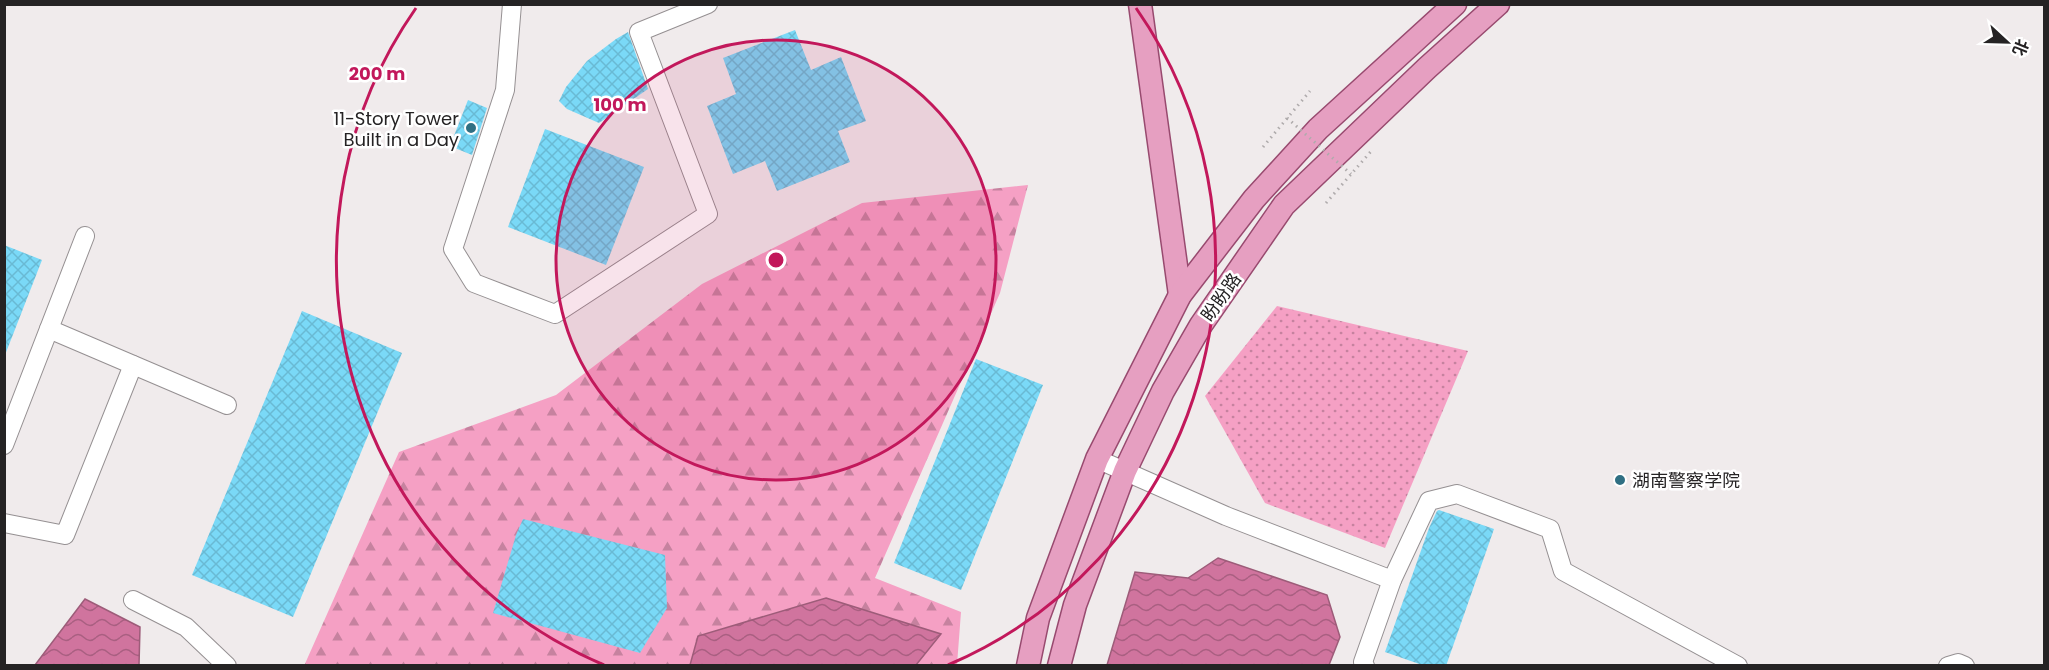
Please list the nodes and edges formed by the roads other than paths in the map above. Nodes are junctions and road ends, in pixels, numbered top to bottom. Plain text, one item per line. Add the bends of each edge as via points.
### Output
1 (512, 4) edge
2 (708, 4) edge
3 (1140, 4) edge
4 (1455, 4) edge
5 (1498, 4) edge
6 (85, 236) dead end
7 (1180, 295) junction
8 (49, 329) junction
9 (133, 364) junction
10 (227, 405) dead end
11 (4, 445) edge
12 (1097, 459) junction
13 (1125, 471) junction
14 (4, 523) edge
15 (1392, 580) junction
16 (133, 600) dead end
17 (226, 666) edge
18 (1028, 666) edge
19 (1059, 666) edge
20 (1365, 666) edge
21 (1738, 666) edge
22 (1948, 666) edge
23 (1965, 666) edge

1 - 2 lane via 505,90 453,249 474,283 555,314 708,214 639,32
3 - 7 main road
4 - 7 main road, 盼盼路 via 1318,129 1254,199
5 - 13 main road, 盼盼路 via 1284,205 1201,325 1163,391
6 - 8 lane
7 - 12 main road, 盼盼路
8 - 9 lane
8 - 11 lane
9 - 10 lane
9 - 14 lane via 65,535
12 - 13 lane
12 - 18 main road, 盼盼路 via 1038,618
13 - 15 lane via 1226,516
13 - 19 main road, 盼盼路 via 1075,605
15 - 20 lane via 1363,662
15 - 21 lane via 1428,501 1457,494 1550,529 1563,571
16 - 17 lane via 186,627
22 - 23 lane

